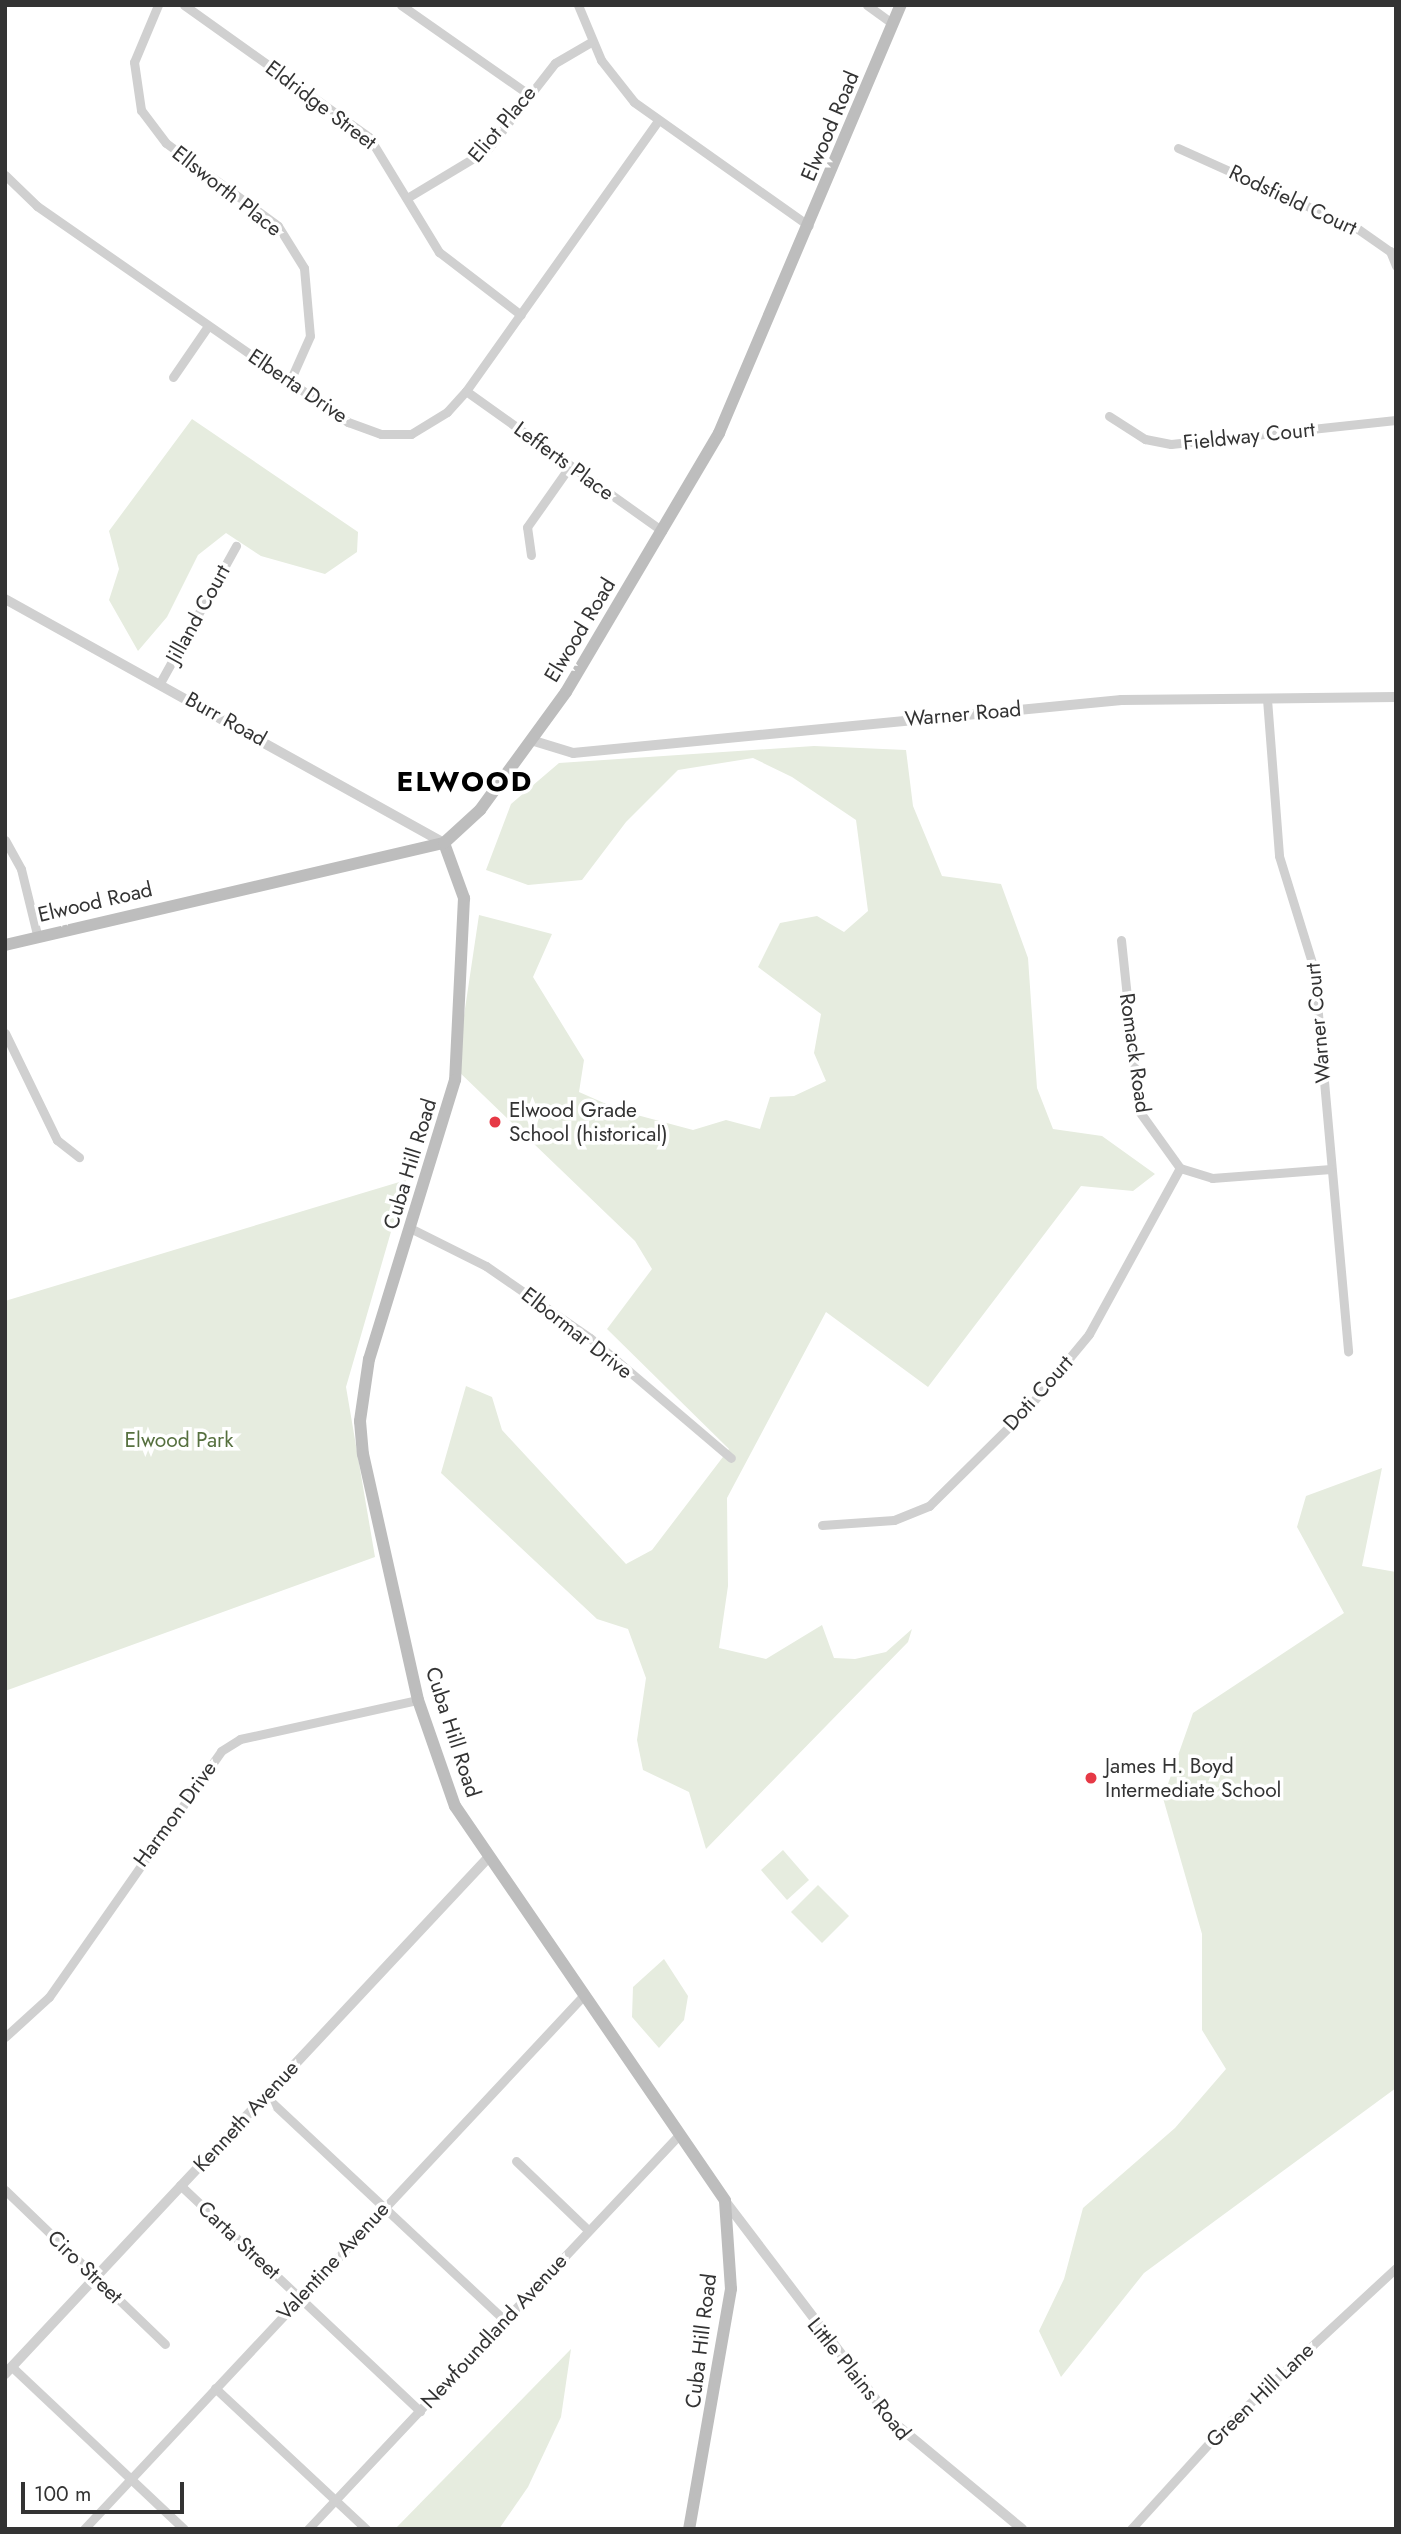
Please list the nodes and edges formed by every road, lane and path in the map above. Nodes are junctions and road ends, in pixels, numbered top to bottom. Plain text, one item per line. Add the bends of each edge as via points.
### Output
1 (158, 5) edge
2 (184, 5) edge
3 (401, 5) edge
4 (578, 5) edge
5 (867, 5) edge
6 (901, 5) edge
7 (893, 24) junction
8 (591, 42) junction
9 (528, 94) junction
10 (658, 121) junction
11 (1178, 148) dead end
12 (5, 175) edge
13 (407, 198) junction
14 (809, 226) junction
15 (1396, 267) edge
16 (521, 315) junction
17 (208, 326) junction
18 (173, 377) dead end
19 (290, 381) junction
20 (466, 391) junction
21 (1110, 416) dead end
22 (1396, 420) edge
23 (570, 466) junction
24 (662, 531) junction
25 (236, 546) dead end
26 (531, 555) dead end
27 (5, 599) edge
28 (160, 683) junction
29 (1396, 697) edge
30 (1267, 699) junction
31 (534, 741) junction
32 (5, 840) edge
33 (444, 843) junction
34 (37, 934) junction
35 (1121, 940) dead end
36 (5, 945) edge
37 (5, 1033) edge
38 (79, 1157) dead end
39 (1180, 1168) junction
40 (1331, 1169) junction
41 (410, 1228) junction
42 (1348, 1351) dead end
43 (731, 1458) dead end
44 (822, 1525) dead end
45 (418, 1700) junction
46 (486, 1859) junction
47 (584, 1995) junction
48 (5, 2037) edge
49 (265, 2096) junction
50 (680, 2134) junction
51 (516, 2161) dead end
52 (180, 2185) junction
53 (5, 2190) edge
54 (725, 2201) junction
55 (383, 2208) junction
56 (588, 2230) junction
57 (1396, 2268) edge
58 (95, 2277) junction
59 (299, 2297) junction
60 (503, 2319) junction
61 (165, 2344) dead end
62 (8, 2370) edge
63 (215, 2388) junction
64 (420, 2411) junction
65 (132, 2478) junction
66 (335, 2500) junction
67 (84, 2529) edge
68 (184, 2529) edge
69 (308, 2529) edge
70 (366, 2529) edge
71 (689, 2529) edge
72 (1022, 2529) edge
73 (1131, 2529) edge

1 - 19 street, Ellsworth Place via 134,62 141,110 166,144 278,226 304,268 310,336
2 - 13 street, Eldridge Street via 369,136
3 - 9 street
4 - 8 street
5 - 7 street
6 - 7 main road, Elwood Road
7 - 14 main road, Elwood Road
8 - 9 street, Eliot Place via 555,63
8 - 10 street via 615,80
9 - 13 street, Eliot Place via 486,150
10 - 14 street
10 - 16 street, Elberta Drive
11 - 15 street, Rodsfield Court via 1358,229 1390,251
12 - 17 street, Elberta Drive via 37,206
13 - 16 street, Eldridge Street via 439,252
14 - 24 main road, Elwood Road via 741,387
16 - 20 street, Elberta Drive
17 - 18 street
17 - 19 street, Elberta Drive
19 - 20 street, Elberta Drive via 348,422 381,435 411,435 428,427
20 - 23 street, Lefferts Place
21 - 22 street, Fieldway Court via 1144,439 1171,444
23 - 24 street, Lefferts Place
23 - 26 street via 527,527
24 - 31 main road, Elwood Road
25 - 28 street, Jilland Court
27 - 28 street, Burr Road
28 - 33 street, Burr Road
29 - 30 street, Warner Road
30 - 31 street, Warner Road via 1121,700 573,753
30 - 40 street, Warner Court via 1279,856 1314,969
31 - 33 main road, Elwood Road via 480,810
32 - 34 street via 20,869
33 - 34 main road, Elwood Road
33 - 41 main road, Cuba Hill Road via 464,898 456,1080
34 - 36 main road, Elwood Road
35 - 39 street, Romack Road via 1139,1111
37 - 38 street via 57,1140
39 - 40 street via 1212,1178
39 - 44 street, Doti Court via 1089,1334 1027,1409 929,1506 894,1520
40 - 42 street, Warner Court
41 - 43 street, Elbormar Drive via 486,1266 590,1338
41 - 45 main road, Cuba Hill Road via 369,1359 360,1421
45 - 46 main road, Cuba Hill Road via 455,1806
45 - 48 street, Harmon Drive via 240,1739 220,1751 49,1997
46 - 47 main road, Cuba Hill Road
46 - 49 street, Kenneth Avenue
47 - 50 main road, Cuba Hill Road
47 - 55 street, Valentine Avenue
49 - 52 street, Kenneth Avenue
49 - 55 street
50 - 54 main road, Cuba Hill Road
50 - 56 street, Newfoundland Avenue
51 - 56 street
52 - 58 street, Kenneth Avenue
52 - 59 street, Carta Street
53 - 58 street, Ciro Street
54 - 71 main road, Cuba Hill Road via 731,2289
54 - 72 street, Little Plains Road via 907,2438
55 - 59 street, Valentine Avenue
55 - 60 street
56 - 60 street, Newfoundland Avenue
57 - 73 street, Green Hill Lane via 1222,2429
58 - 61 street, Ciro Street
58 - 62 street, Kenneth Avenue
59 - 63 street, Valentine Avenue
59 - 64 street, Carta Street
60 - 64 street, Newfoundland Avenue
62 - 65 street
63 - 65 street, Valentine Avenue
63 - 66 street
64 - 66 street, Newfoundland Avenue
65 - 67 street, Valentine Avenue
65 - 68 street
66 - 69 street, Newfoundland Avenue
66 - 70 street

